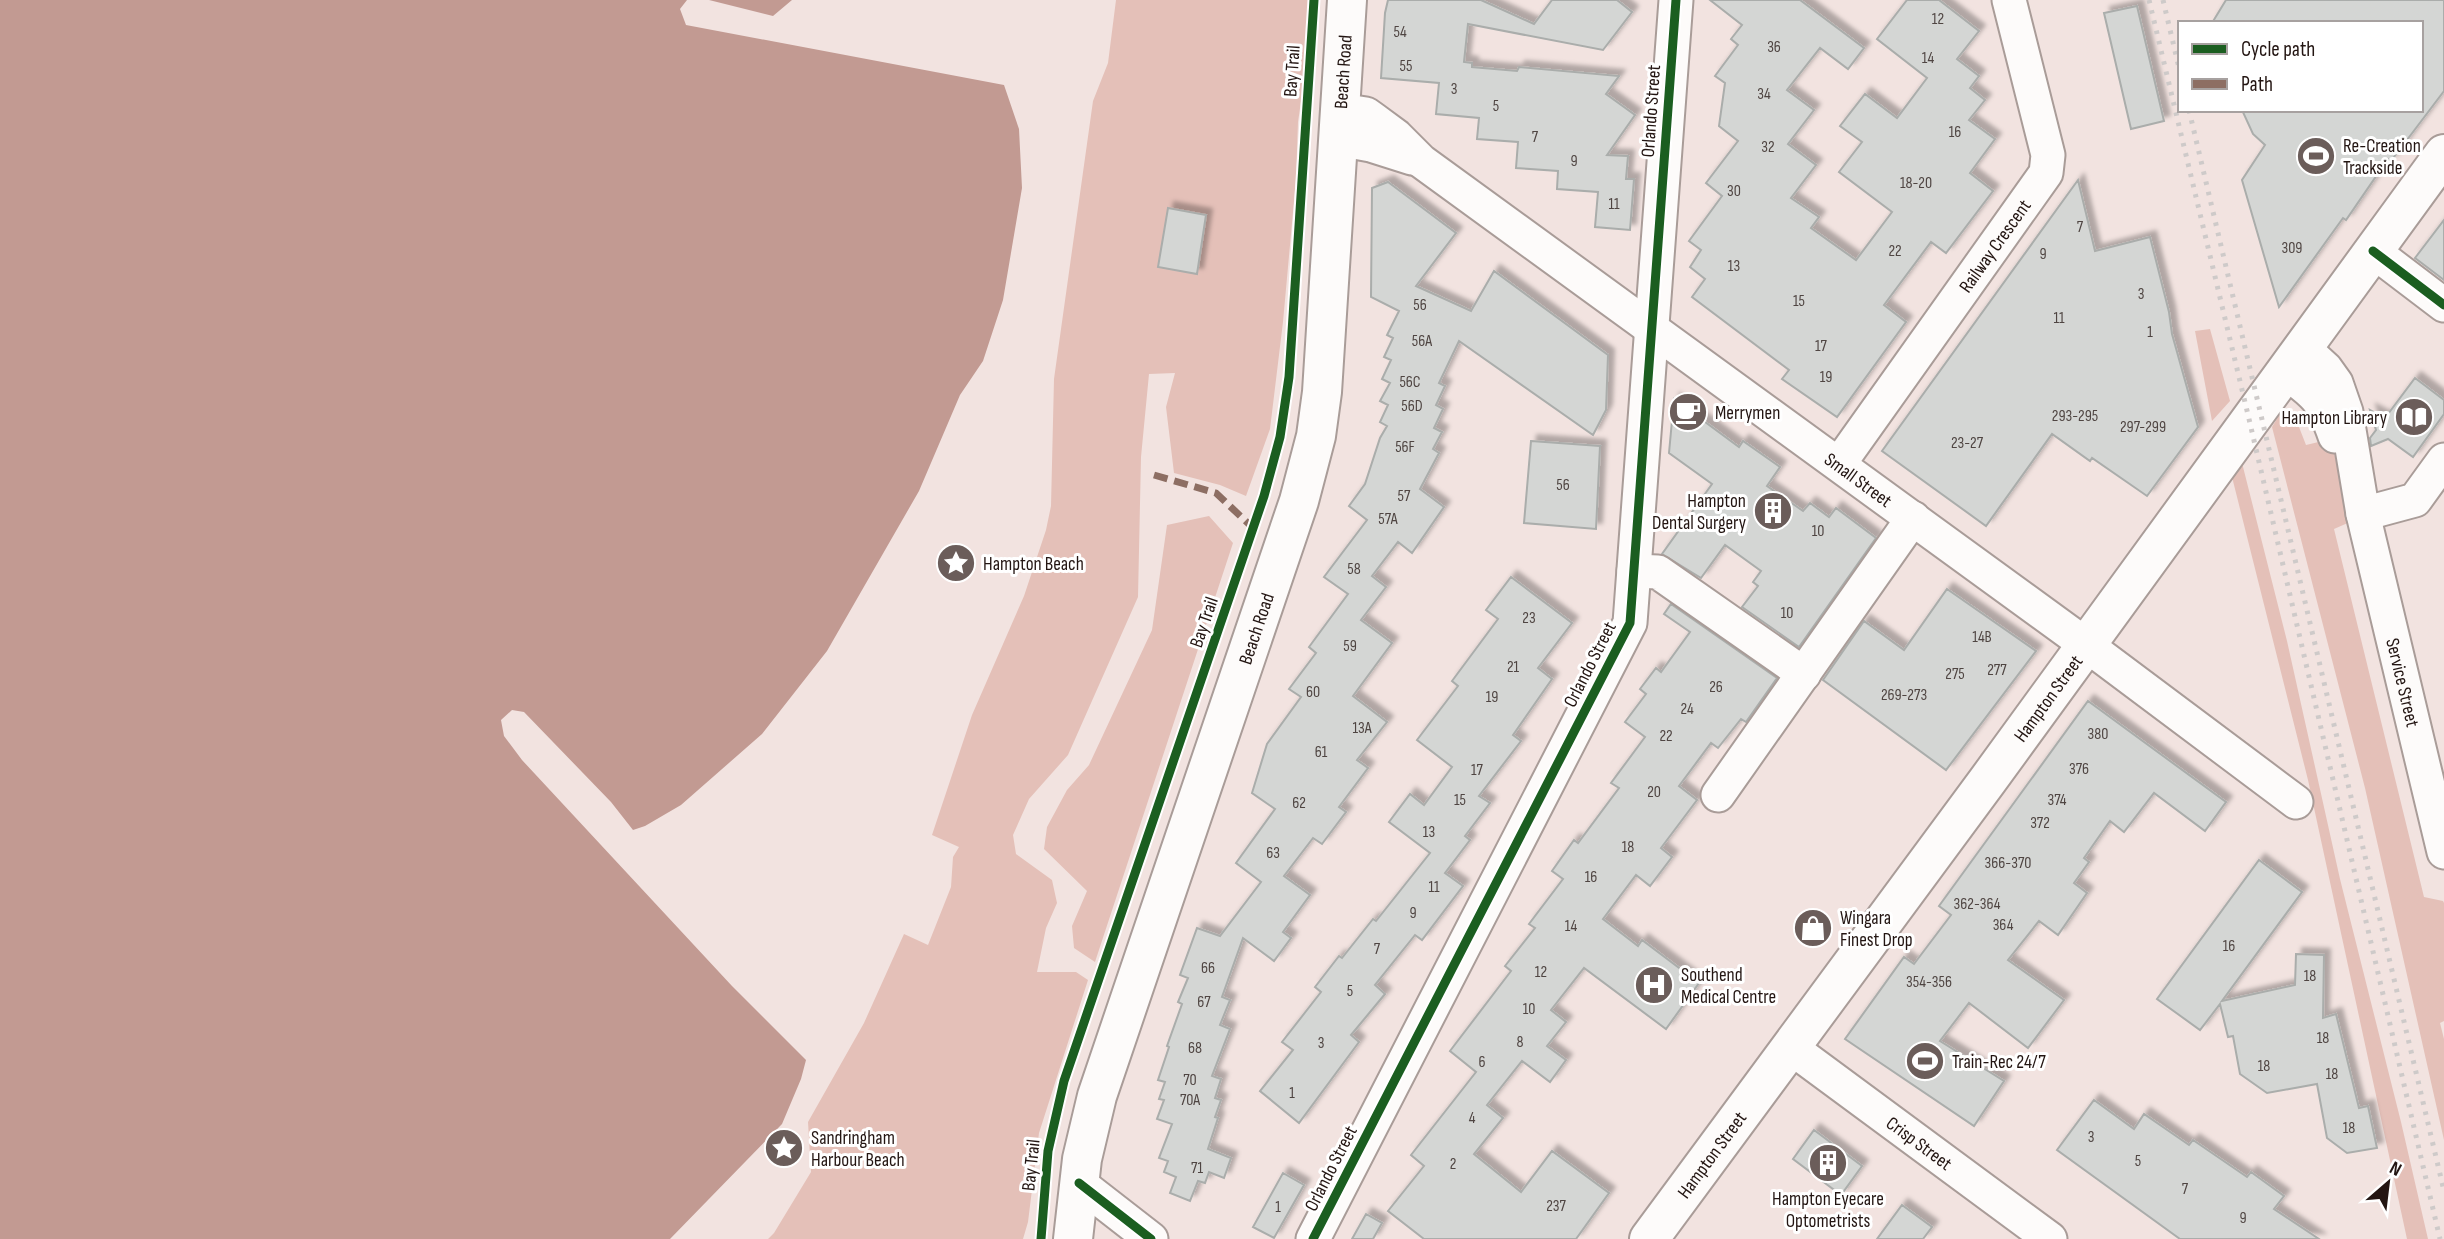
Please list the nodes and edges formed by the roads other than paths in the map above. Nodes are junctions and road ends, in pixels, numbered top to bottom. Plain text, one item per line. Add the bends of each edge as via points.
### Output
1 (1347, 0) edge
2 (1676, 0) edge
3 (2009, 0) edge
4 (1339, 125) junction
5 (2444, 154) edge
6 (2372, 251) junction
7 (2444, 305) edge
8 (1651, 328) junction
9 (2294, 359) junction
10 (2444, 460) edge
11 (1839, 464) junction
12 (2363, 514) junction
13 (1913, 519) junction
14 (1634, 571) junction
15 (2085, 644) junction
16 (1804, 674) junction
17 (1718, 794) dead end
18 (2296, 802) dead end
19 (2444, 852) edge
20 (1790, 1046) junction
21 (1079, 1183) junction
22 (1073, 1239) edge
23 (1151, 1239) edge
24 (1314, 1239) edge
25 (1649, 1239) edge
26 (2050, 1239) edge

1 - 4 main road, Beach Road
2 - 8 street, Orlando Street
3 - 11 street, Railway Crescent via 2048,155 2046,173
4 - 8 street, Small Street via 1366,114 1420,161
4 - 21 main road, Beach Road via 1320,416 1311,460 1113,1043 1090,1120
5 - 6 main road, Hampton Street
6 - 7 street
6 - 9 main road, Hampton Street
8 - 11 street, Small Street
8 - 14 street, Orlando Street
9 - 12 street, Service Street via 2326,369 2336,383 2346,412
9 - 15 main road, Hampton Street
10 - 12 street via 2415,500
11 - 13 street, Small Street
12 - 19 street, Service Street
13 - 15 street, Small Street
13 - 16 street
14 - 16 street via 1658,572
14 - 24 street, Orlando Street via 1630,623
15 - 18 street, Small Street
15 - 20 main road, Hampton Street
16 - 17 street
20 - 25 main road, Hampton Street
20 - 26 street, Crisp Street
21 - 22 main road, Beach Road
21 - 23 street

